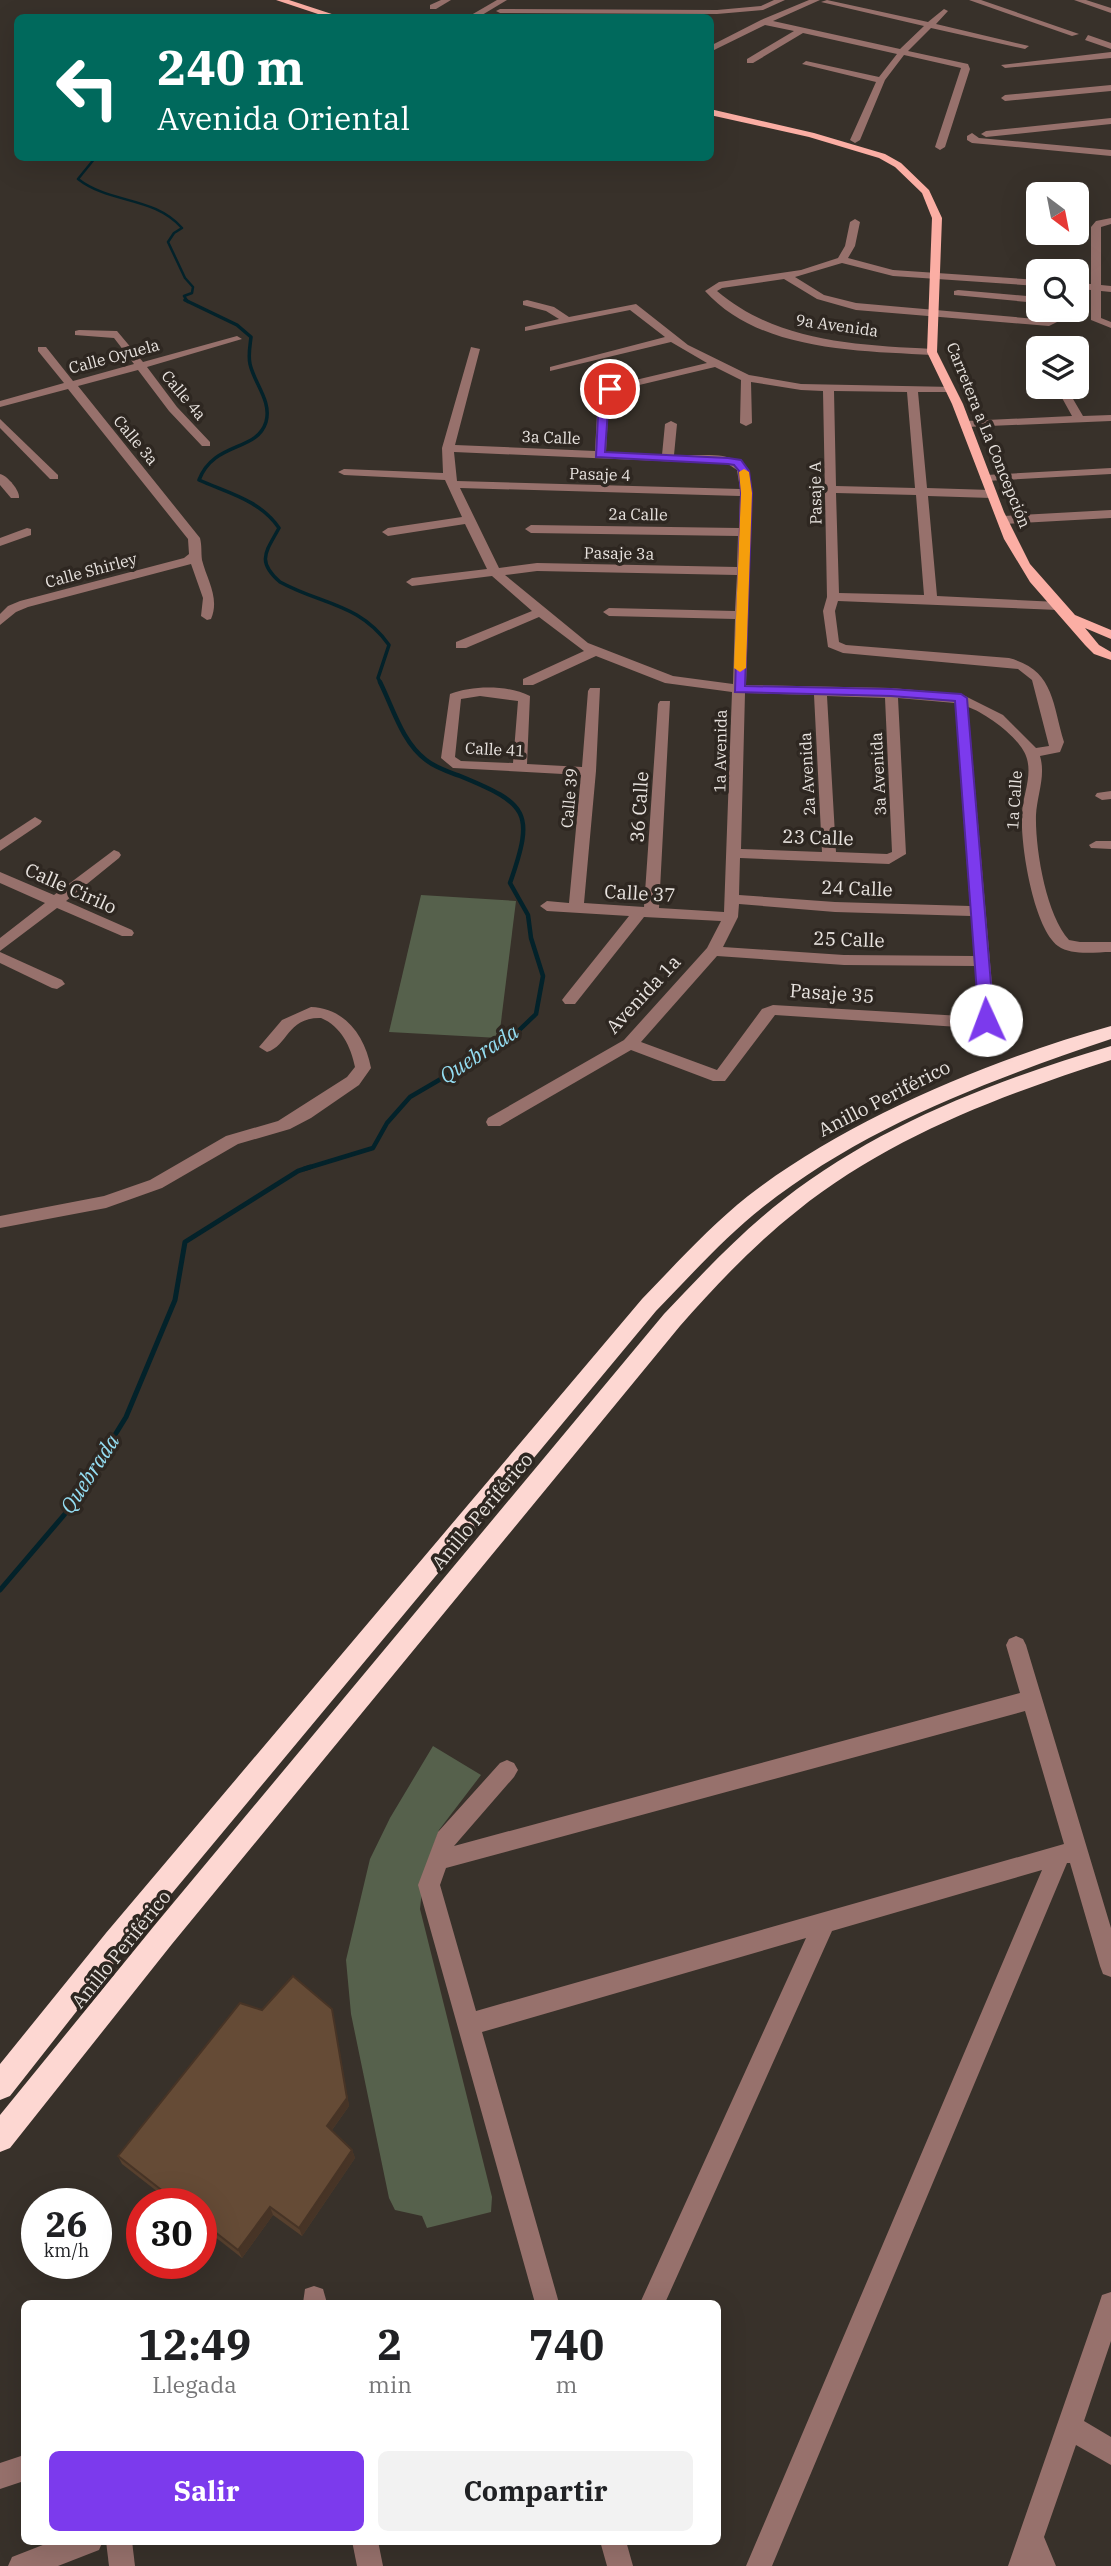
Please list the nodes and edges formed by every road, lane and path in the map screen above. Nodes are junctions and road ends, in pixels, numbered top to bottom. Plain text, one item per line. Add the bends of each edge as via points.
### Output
1 (280, 0) edge
2 (447, 0) edge
3 (491, 0) edge
4 (503, 0) edge
5 (781, 0) edge
6 (973, 0) edge
7 (1078, 0) edge
8 (820, 1) edge
9 (1002, 4) edge
10 (433, 7) dead end
11 (715, 9) edge
12 (500, 11) dead end
13 (644, 11) edge
14 (944, 11) dead end
15 (1111, 11) edge
16 (327, 14) edge
17 (470, 14) edge
18 (472, 14) edge
19 (768, 21) junction
20 (929, 25) junction
21 (802, 30) junction
22 (1075, 34) dead end
23 (1088, 38) dead end
24 (1111, 46) edge
25 (714, 47) edge
26 (1025, 47) dead end
27 (903, 51) junction
28 (1111, 55) edge
29 (750, 61) dead end
30 (806, 64) dead end
31 (1005, 65) dead end
32 (881, 80) junction
33 (1111, 88) edge
34 (1005, 98) dead end
35 (714, 113) edge
36 (1111, 121) edge
37 (1111, 127) edge
38 (855, 140) dead end
39 (979, 141) junction
40 (940, 148) dead end
41 (1111, 153) edge
42 (1111, 221) edge
43 (855, 222) dead end
44 (842, 260) junction
45 (936, 275) junction
46 (787, 276) junction
47 (1026, 282) edge
48 (1089, 287) edge
49 (1095, 288) junction
50 (1111, 289) edge
51 (958, 293) dead end
52 (1026, 299) edge
53 (527, 303) dead end
54 (934, 314) junction
55 (568, 320) junction
56 (1026, 321) edge
57 (1111, 324) edge
58 (529, 329) dead end
59 (79, 333) dead end
60 (237, 339) dead end
61 (672, 339) junction
62 (42, 349) dead end
63 (475, 349) dead end
64 (932, 352) junction
65 (714, 364) junction
66 (139, 365) junction
67 (554, 369) dead end
68 (746, 378) junction
69 (69, 384) junction
70 (828, 388) junction
71 (912, 389) junction
72 (950, 389) junction
73 (1068, 399) edge
74 (0, 404) edge
75 (1111, 418) edge
76 (1079, 419) junction
77 (0, 422) edge
78 (746, 423) dead end
79 (671, 424) dead end
80 (966, 424) junction
81 (13, 438) junction
82 (0, 442) edge
83 (206, 444) dead end
84 (448, 448) junction
85 (600, 455) junction
86 (668, 456) junction
87 (737, 462) joint
88 (1111, 471) edge
89 (344, 472) dead end
90 (0, 477) edge
91 (54, 477) dead end
92 (986, 478) junction
93 (450, 481) junction
94 (832, 489) junction
95 (746, 493) junction
96 (920, 493) junction
97 (991, 494) junction
98 (15, 496) dead end
99 (1111, 514) edge
100 (467, 520) junction
101 (1003, 520) junction
102 (531, 529) dead end
103 (27, 532) dead end
104 (388, 532) dead end
105 (745, 532) junction
106 (0, 541) edge
107 (195, 556) junction
108 (494, 571) junction
109 (744, 571) junction
110 (412, 582) dead end
111 (833, 597) junction
112 (931, 599) junction
113 (1058, 606) junction
114 (540, 612) junction
115 (609, 612) dead end
116 (743, 615) junction
117 (207, 616) dead end
118 (1068, 616) junction
119 (0, 621) edge
120 (1111, 635) edge
121 (460, 645) dead end
122 (595, 651) junction
123 (1101, 651) edge
124 (1111, 667) edge
125 (525, 689) junction
126 (739, 689) junction
127 (820, 690) junction
128 (595, 691) dead end
129 (891, 692) junction
130 (961, 698) junction
131 (665, 704) dead end
132 (1032, 753) junction
133 (520, 767) junction
134 (589, 771) junction
135 (35, 821) dead end
136 (1096, 845) dead end
137 (1111, 845) edge
138 (0, 848) edge
139 (735, 853) junction
140 (899, 854) joint
141 (114, 855) dead end
142 (829, 857) junction
143 (0, 877) edge
144 (734, 899) junction
145 (55, 902) junction
146 (547, 906) dead end
147 (576, 908) junction
148 (979, 911) junction
149 (645, 912) junction
150 (731, 917) junction
151 (127, 933) dead end
152 (0, 946) edge
153 (1111, 947) edge
154 (712, 951) junction
155 (0, 957) edge
156 (984, 961) junction
157 (57, 984) dead end
158 (570, 1000) dead end
159 (1111, 1032) edge
160 (630, 1044) junction
161 (267, 1047) dead end
162 (1111, 1053) edge
163 (494, 1122) dead end
164 (0, 1222) edge
165 (1016, 1645) dead end
166 (1030, 1700) junction
167 (507, 1770) dead end
168 (1068, 1853) junction
169 (439, 1860) junction
170 (824, 1924) junction
171 (1111, 1966) edge
172 (469, 2024) junction
173 (0, 2086) edge
174 (0, 2138) edge
175 (546, 2300) edge
176 (653, 2300) edge
177 (1111, 2304) edge
178 (1070, 2427) junction
179 (1111, 2452) edge
180 (21, 2469) edge
181 (0, 2476) edge
182 (1032, 2539) junction
183 (79, 2545) edge
184 (119, 2545) edge
185 (366, 2545) edge
186 (614, 2545) edge
187 (21, 2566) edge
188 (122, 2566) edge
189 (370, 2566) edge
190 (620, 2566) edge
191 (759, 2566) edge
192 (1021, 2566) edge
193 (1043, 2566) edge

1 - 16 main road
2 - 10 street
3 - 17 street
4 - 18 street
5 - 11 street via 762,8
6 - 9 street
7 - 15 street
8 - 19 street
8 - 20 street
9 - 22 street
11 - 13 street
12 - 13 street
14 - 20 street
19 - 21 street
19 - 25 street
20 - 26 street
20 - 27 street
21 - 27 street
21 - 29 street
23 - 24 street
27 - 32 street
27 - 40 street via 966,69
28 - 31 street
30 - 32 street
32 - 38 street
33 - 34 street
35 - 45 main road, Carretera a La Concepción via 811,135 894,162 932,203 937,218
36 - 39 street via 971,138
37 - 39 street
39 - 41 street
42 - 49 street via 1096,227
43 - 44 street
44 - 45 street via 886,272
44 - 46 street
45 - 47 street
45 - 54 main road, Carretera a La Concepción
46 - 54 street via 815,297 833,302
46 - 64 street, 9a Avenida via 711,289 740,314 778,331
48 - 49 street
49 - 50 street
49 - 57 street via 1096,320
51 - 52 street
53 - 55 street
54 - 56 street
54 - 64 main road, Carretera a La Concepción
55 - 58 street
55 - 61 street via 632,306
59 - 66 street, Calle 4a via 113,333
60 - 66 street, Calle Oyuela
61 - 65 street
61 - 67 street
62 - 69 street, Calle 3a
63 - 84 street
64 - 72 main road, Carretera a La Concepción
65 - 68 street
65 - 85 street via 610,389 604,395
66 - 69 street, Calle Oyuela
66 - 83 street, Calle 4a
68 - 70 street
68 - 78 street
69 - 74 street, Calle Oyuela
69 - 107 street, Calle 3a via 194,538
70 - 71 street
70 - 94 street, Pasaje A
71 - 72 street
71 - 96 street
72 - 80 main road, Carretera a La Concepción
73 - 76 street
75 - 76 street
76 - 80 street
77 - 81 street
79 - 86 street
80 - 92 main road, Carretera a La Concepción
81 - 82 street
81 - 91 street
84 - 85 street, 3a Calle
84 - 93 street
85 - 86 street, 3a Calle
86 - 87 street, 3a Calle
87 - 95 street, 1a Avenida via 744,471
88 - 92 street
89 - 93 street, Pasaje 4
90 - 98 street
92 - 97 main road, Carretera a La Concepción
93 - 95 street, Pasaje 4
93 - 100 street
94 - 96 street
94 - 111 street, Pasaje A
95 - 105 street, 1a Avenida
96 - 97 street
96 - 112 street
97 - 101 main road, Carretera a La Concepción
99 - 101 street
100 - 104 street
100 - 108 street
101 - 113 main road, Carretera a La Concepción via 1023,564
102 - 105 street, 2a Calle
103 - 106 street
105 - 109 street, 1a Avenida
107 - 117 street, Calle 3a via 209,598
107 - 119 street, Calle Shirley via 24,604
108 - 109 street, Pasaje 3a via 537,567
108 - 110 street, Pasaje 3a
108 - 114 street
109 - 116 street, 1a Avenida
111 - 112 street
111 - 132 street, 1a Calle via 829,611 837,648 1009,662 1033,671 1057,747
112 - 113 street
113 - 118 main road, Carretera a La Concepción
114 - 121 street
114 - 122 street
115 - 116 street
116 - 126 street, 1a Avenida
118 - 120 main road, Carretera a La Concepción
118 - 123 main road, Carretera a La Concepción
120 - 123 main road via 1098,637
122 - 125 street
122 - 126 street via 670,680
123 - 124 main road, Carretera a La Concepción
125 - 133 street
125 - 133 street, Calle 41 via 455,697 448,758 458,765
126 - 127 street
126 - 139 street, 1a Avenida
127 - 129 street
127 - 142 street, 2a Avenida
128 - 134 street, Calle 39
129 - 130 street
129 - 140 street, 3a Avenida
130 - 132 street via 999,718
130 - 148 street
131 - 149 street, 36 Calle
132 - 153 street, 1a Calle via 1029,838 1049,922 1064,943
133 - 134 street, Calle 41
134 - 147 street, Calle 39
135 - 138 street
136 - 137 street
139 - 142 street, 23 Calle
139 - 144 street, 1a Avenida
140 - 142 street, 23 Calle via 889,859
141 - 145 street
143 - 145 street, Calle Cirilo
144 - 148 street, 24 Calle
144 - 150 street, 1a Avenida
145 - 151 street, Calle Cirilo
145 - 152 street
146 - 147 street, Calle 37
147 - 149 street, Calle 37
148 - 156 street
149 - 150 street, Calle 37
149 - 158 street
150 - 154 street, Avenida 1a
154 - 156 street, 25 Calle via 845,960
154 - 160 street, Avenida 1a
155 - 157 street
156 - 160 street, Pasaje 35 via 986,1020 974,1023 773,1010 766,1013 719,1077
159 - 173 highway, Anillo Periférico via 944,1092 858,1134 772,1189 710,1242 632,1326 115,1942
160 - 163 street, Avenida 1a
161 - 164 street via 283,1024 310,1013 327,1013 346,1026 363,1068 354,1081 295,1120 232,1140 156,1184 106,1202
162 - 174 highway, Anillo Periférico via 955,1110 871,1151 792,1204 728,1258 172,1924
165 - 166 street
166 - 168 street
166 - 169 street
167 - 169 street via 446,1839
168 - 170 street
168 - 171 street
168 - 191 street
169 - 172 street via 429,1885
170 - 172 street
170 - 176 street
172 - 175 street
177 - 178 street
178 - 179 street
178 - 182 street
180 - 181 street
182 - 192 street
182 - 193 street
183 - 187 street
184 - 188 street
185 - 189 street
186 - 190 street

